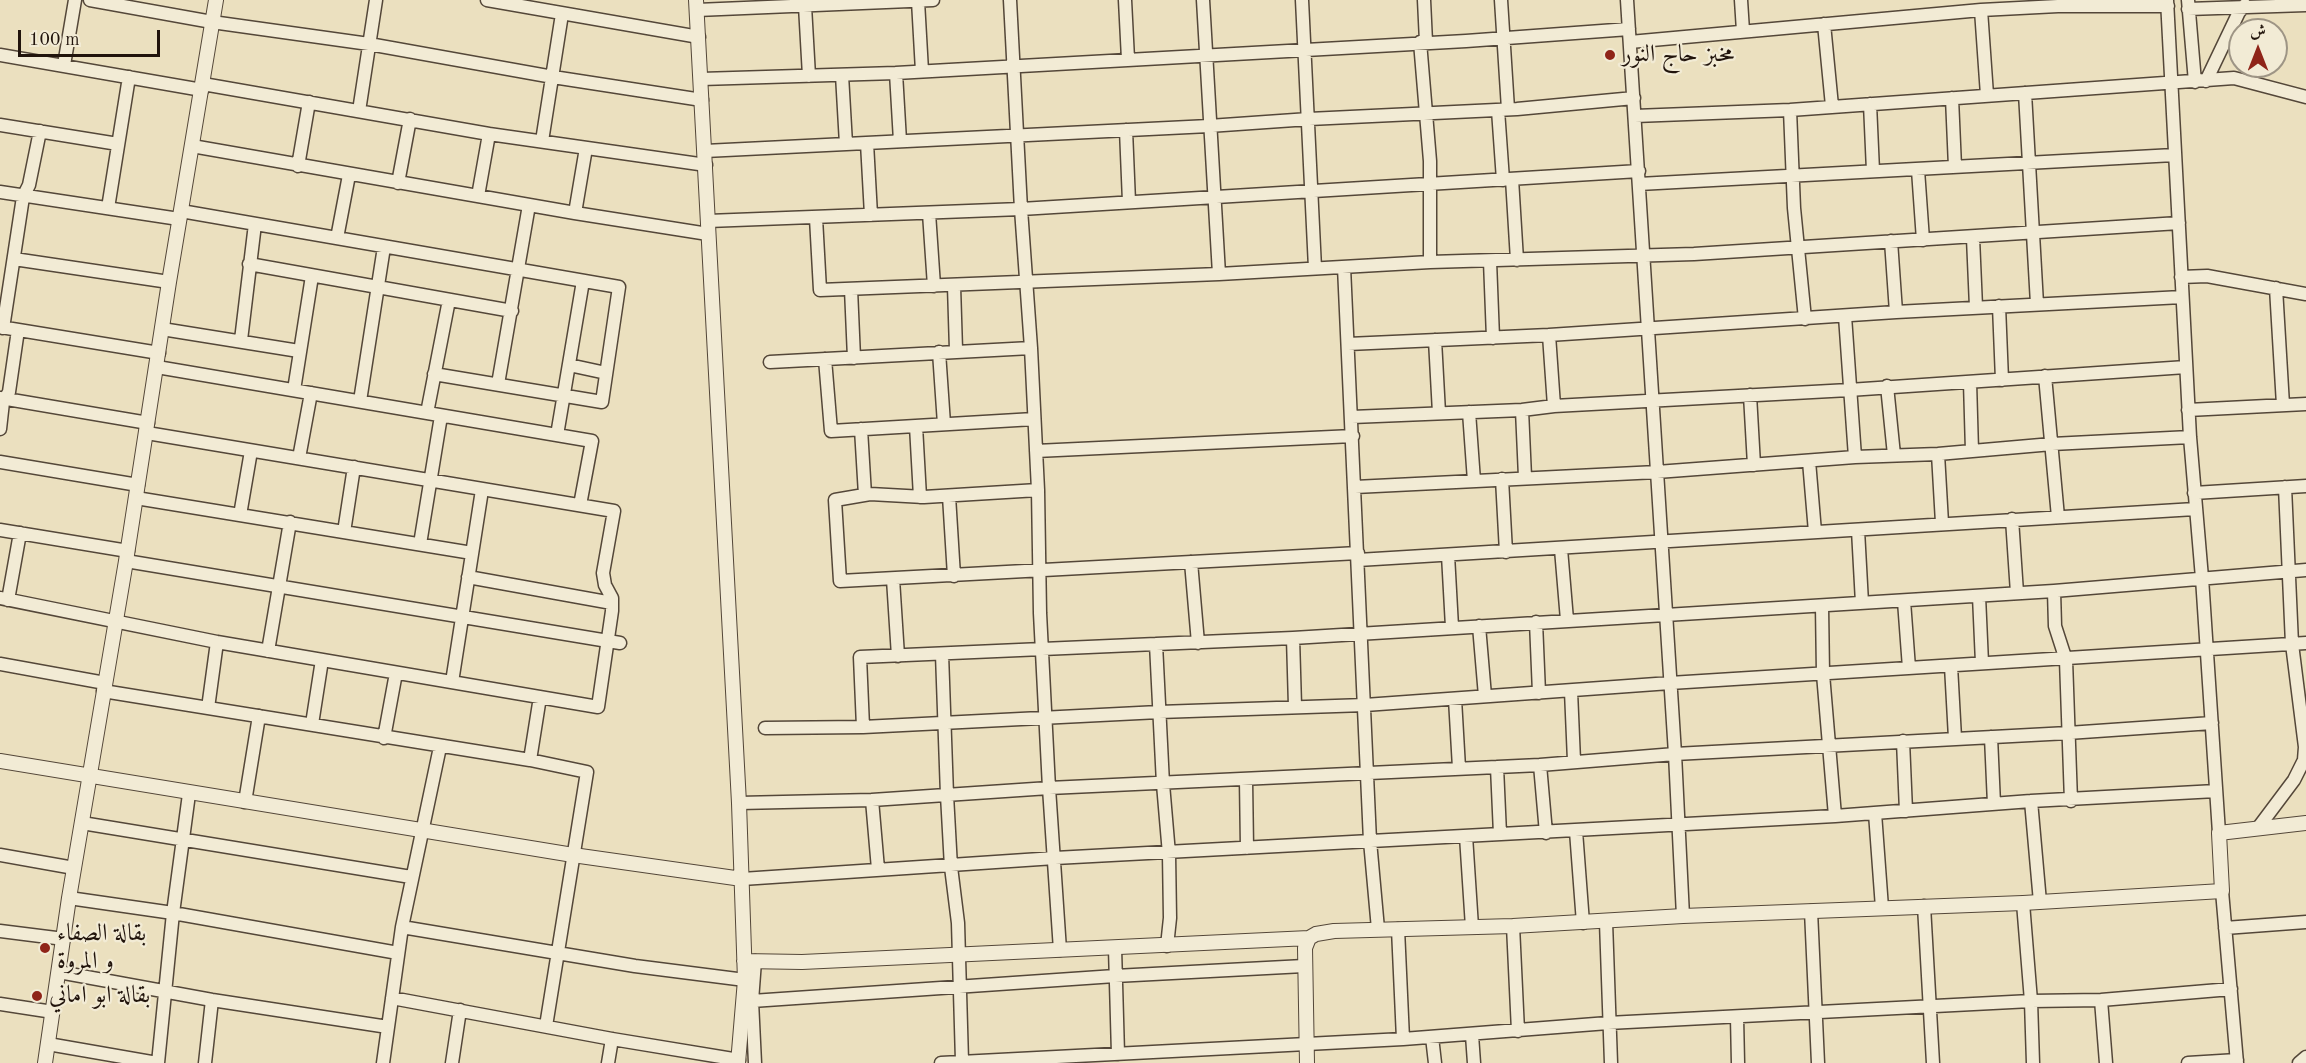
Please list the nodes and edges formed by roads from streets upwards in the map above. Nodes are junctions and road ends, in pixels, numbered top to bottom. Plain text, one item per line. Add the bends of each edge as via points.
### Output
1 (75, 0) edge
2 (90, 0) edge
3 (216, 0) edge
4 (376, 0) edge
5 (487, 0) edge
6 (933, 0) edge
7 (1010, 0) edge
8 (1125, 0) edge
9 (1203, 0) edge
10 (1302, 0) edge
11 (1424, 0) edge
12 (1502, 0) edge
13 (1627, 0) edge
14 (1741, 0) edge
15 (2252, 0) edge
16 (918, 1) edge
17 (502, 2) edge
18 (861, 2) edge
19 (2058, 3) edge
20 (2168, 3) edge
21 (696, 5) edge
22 (2188, 5) edge
23 (2306, 5) edge
24 (805, 6) junction
25 (2241, 8) junction
26 (1981, 10) junction
27 (562, 14) junction
28 (212, 22) junction
29 (1824, 24) junction
30 (1629, 29) junction
31 (1743, 31) junction
32 (699, 37) junction
33 (1504, 38) junction
34 (1423, 42) junction
35 (1630, 42) junction
36 (369, 44) junction
37 (1304, 48) junction
38 (0, 55) edge
39 (1205, 56) junction
40 (1128, 59) junction
41 (64, 65) junction
42 (1013, 66) junction
43 (922, 71) junction
44 (896, 73) junction
45 (842, 75) junction
46 (809, 76) junction
47 (129, 77) junction
48 (553, 77) junction
49 (701, 79) junction
50 (2201, 81) junction
51 (2172, 83) junction
52 (202, 87) junction
53 (2025, 93) junction
54 (1987, 95) junction
55 (2306, 97) edge
56 (1634, 98) junction
57 (1952, 98) junction
58 (702, 100) junction
59 (309, 102) junction
60 (1870, 104) junction
61 (1832, 106) junction
62 (1503, 109) junction
63 (1790, 110) junction
64 (359, 111) junction
65 (1425, 113) junction
66 (1635, 116) junction
67 (410, 119) junction
68 (1309, 119) junction
69 (0, 124) edge
70 (1209, 126) junction
71 (40, 130) junction
72 (1126, 130) junction
73 (489, 134) junction
74 (1016, 136) junction
75 (542, 141) junction
76 (900, 141) junction
77 (867, 143) junction
78 (118, 144) junction
79 (846, 144) junction
80 (192, 146) junction
81 (586, 148) junction
82 (2174, 155) junction
83 (705, 158) junction
84 (2031, 164) junction
85 (298, 166) junction
86 (1955, 167) junction
87 (1918, 170) junction
88 (1639, 171) junction
89 (1873, 171) junction
90 (350, 175) junction
91 (1792, 175) junction
92 (1508, 179) junction
93 (398, 183) junction
94 (1430, 183) junction
95 (1639, 184) junction
96 (0, 192) edge
97 (1312, 192) junction
98 (24, 194) junction
99 (478, 196) junction
100 (1213, 197) junction
101 (1129, 201) junction
102 (529, 205) junction
103 (108, 208) junction
104 (1021, 209) junction
105 (575, 213) junction
106 (929, 213) junction
107 (180, 215) junction
108 (871, 215) junction
109 (816, 218) junction
110 (2179, 223) junction
111 (255, 224) junction
112 (708, 228) junction
113 (2034, 233) junction
114 (337, 238) junction
115 (1973, 238) junction
116 (1923, 240) junction
117 (1891, 242) junction
118 (384, 247) junction
119 (1799, 248) junction
120 (1644, 255) junction
121 (14, 259) junction
122 (1517, 260) junction
123 (1490, 261) junction
124 (1430, 262) junction
125 (249, 264) junction
126 (1344, 267) junction
127 (1315, 268) junction
128 (519, 270) junction
129 (1219, 274) junction
130 (312, 276) junction
131 (2181, 277) junction
132 (583, 281) junction
133 (169, 282) junction
134 (1026, 282) junction
135 (934, 286) junction
136 (954, 286) junction
137 (377, 287) junction
138 (2276, 288) junction
139 (850, 290) junction
140 (2306, 294) edge
141 (2182, 297) junction
142 (449, 300) junction
143 (2037, 304) junction
144 (1999, 306) junction
145 (1976, 307) junction
146 (512, 310) junction
147 (1896, 312) junction
148 (1845, 316) junction
149 (1805, 319) junction
150 (1, 327) edge
151 (162, 329) junction
152 (18, 330) junction
153 (1648, 330) junction
154 (1549, 335) junction
155 (1493, 338) junction
156 (241, 340) junction
157 (1435, 340) junction
158 (1348, 344) junction
159 (1031, 348) junction
160 (956, 350) junction
161 (299, 351) junction
162 (939, 352) junction
163 (159, 353) junction
164 (854, 358) junction
165 (825, 359) junction
166 (770, 362) dead end
167 (569, 365) junction
168 (157, 367) junction
169 (2186, 367) junction
170 (606, 373) junction
171 (434, 374) junction
172 (2045, 376) junction
173 (2002, 380) junction
174 (1970, 381) junction
175 (498, 384) junction
176 (1887, 386) junction
177 (294, 390) junction
178 (1849, 390) junction
179 (311, 393) junction
180 (1750, 394) junction
181 (563, 396) junction
182 (2, 398) edge
183 (1653, 400) junction
184 (360, 401) junction
185 (2306, 404) edge
186 (2283, 405) junction
187 (1554, 406) junction
188 (1522, 410) junction
189 (2188, 410) junction
190 (1469, 412) junction
191 (427, 413) junction
192 (1439, 413) junction
193 (441, 416) junction
194 (1352, 417) junction
195 (1034, 419) junction
196 (944, 424) junction
197 (916, 426) junction
198 (147, 428) junction
199 (0, 429) edge
200 (861, 429) junction
201 (556, 435) junction
202 (1353, 436) junction
203 (2190, 437) junction
204 (2052, 444) junction
205 (250, 451) junction
206 (1036, 451) junction
207 (1972, 451) junction
208 (1938, 454) junction
209 (1894, 455) junction
210 (1855, 457) junction
211 (299, 458) junction
212 (1809, 461) junction
213 (0, 462) edge
214 (1754, 465) junction
215 (354, 467) junction
216 (1657, 472) junction
217 (1525, 477) junction
218 (1502, 479) junction
219 (430, 481) junction
220 (1474, 481) junction
221 (2306, 486) edge
222 (1355, 487) junction
223 (2285, 487) junction
224 (482, 490) junction
225 (1038, 490) junction
226 (137, 491) junction
227 (2194, 493) junction
228 (865, 495) junction
229 (949, 496) junction
230 (920, 497) junction
231 (580, 505) junction
232 (2196, 509) junction
233 (240, 515) junction
234 (2058, 516) junction
235 (2012, 519) junction
236 (290, 522) junction
237 (1942, 523) junction
238 (0, 530) edge
239 (1858, 530) junction
240 (344, 532) junction
241 (1815, 532) junction
242 (20, 533) junction
243 (1661, 541) junction
244 (420, 544) junction
245 (1562, 549) junction
246 (1506, 552) junction
247 (472, 553) junction
248 (1448, 555) junction
249 (127, 556) junction
250 (1358, 557) junction
251 (1191, 562) junction
252 (1039, 570) junction
253 (2306, 570) edge
254 (2291, 572) junction
255 (954, 576) junction
256 (468, 577) junction
257 (2202, 578) junction
258 (893, 579) junction
259 (279, 588) junction
260 (2054, 591) junction
261 (2017, 593) junction
262 (1979, 596) junction
263 (4, 599) edge
264 (1904, 600) junction
265 (612, 603) junction
266 (1862, 603) junction
267 (1822, 606) junction
268 (1666, 614) junction
269 (462, 618) junction
270 (1567, 620) junction
271 (116, 622) junction
272 (1536, 622) junction
273 (1479, 626) junction
274 (1452, 627) junction
275 (1361, 633) junction
276 (1293, 638) junction
277 (217, 642) junction
278 (614, 643) junction
279 (1198, 643) junction
280 (2306, 643) edge
281 (1156, 644) junction
282 (2292, 644) junction
283 (1042, 648) junction
284 (2207, 650) junction
285 (268, 651) junction
286 (942, 654) junction
287 (898, 656) junction
288 (322, 660) junction
289 (2066, 660) junction
290 (1982, 663) junction
291 (0, 664) edge
292 (1951, 666) junction
293 (1909, 668) junction
294 (396, 673) junction
295 (1823, 674) junction
296 (452, 682) junction
297 (1670, 683) junction
298 (104, 687) junction
299 (1571, 691) junction
300 (1539, 693) junction
301 (1485, 696) junction
302 (540, 698) junction
303 (1455, 699) junction
304 (1365, 705) junction
305 (1295, 706) junction
306 (207, 708) junction
307 (1159, 712) junction
308 (259, 716) junction
309 (2303, 718) edge
310 (1046, 720) junction
311 (2212, 723) junction
312 (312, 724) junction
313 (945, 724) junction
314 (765, 728) dead end
315 (862, 728) junction
316 (2068, 734) junction
317 (1991, 737) junction
318 (384, 738) junction
319 (1955, 738) junction
320 (1903, 741) junction
321 (1828, 746) junction
322 (440, 747) junction
323 (1675, 754) junction
324 (530, 760) junction
325 (0, 761) edge
326 (1574, 762) junction
327 (1540, 765) junction
328 (1497, 767) junction
329 (1459, 768) junction
330 (1367, 773) junction
331 (89, 777) junction
332 (1246, 780) junction
333 (1163, 784) junction
334 (1048, 788) junction
335 (2216, 791) junction
336 (189, 794) junction
337 (947, 795) junction
338 (872, 800) junction
339 (2031, 801) junction
340 (2071, 801) junction
341 (245, 802) junction
342 (739, 803) junction
343 (1994, 804) junction
344 (1906, 811) junction
345 (1875, 813) junction
346 (1835, 816) junction
347 (82, 823) junction
348 (1678, 823) junction
349 (2304, 826) edge
350 (2258, 828) junction
351 (422, 831) junction
352 (1576, 831) junction
353 (1546, 833) junction
354 (2219, 833) junction
355 (1500, 834) junction
356 (1466, 836) junction
357 (182, 839) junction
358 (1370, 841) junction
359 (1247, 848) junction
360 (1169, 854) junction
361 (0, 855) edge
362 (573, 855) junction
363 (1054, 858) junction
364 (951, 867) junction
365 (74, 868) junction
366 (878, 869) junction
367 (411, 877) junction
368 (742, 879) junction
369 (2222, 891) junction
370 (69, 898) junction
371 (2040, 902) junction
372 (2023, 903) junction
373 (1924, 906) junction
374 (1882, 908) junction
375 (1811, 911) junction
376 (173, 913) junction
377 (1683, 916) junction
378 (1606, 922) junction
379 (2306, 922) edge
380 (1582, 923) junction
381 (1513, 926) junction
382 (402, 927) junction
383 (1472, 927) junction
384 (2225, 928) junction
385 (1378, 929) junction
386 (1398, 929) junction
387 (0, 931) edge
388 (64, 939) junction
389 (1309, 939) junction
390 (1167, 946) junction
391 (1115, 948) junction
392 (1060, 950) junction
393 (398, 953) junction
394 (557, 953) junction
395 (958, 956) junction
396 (749, 961) junction
397 (1304, 966) junction
398 (59, 972) junction
399 (1115, 976) junction
400 (745, 980) junction
401 (959, 986) junction
402 (2231, 989) junction
403 (164, 991) junction
404 (392, 998) junction
405 (212, 1000) junction
406 (2101, 1000) junction
407 (752, 1001) junction
408 (2031, 1001) junction
409 (0, 1004) edge
410 (1930, 1007) junction
411 (460, 1010) junction
412 (53, 1012) junction
413 (1815, 1013) junction
414 (1737, 1017) junction
415 (1608, 1023) junction
416 (546, 1026) junction
417 (388, 1027) junction
418 (1518, 1031) junction
419 (1472, 1035) junction
420 (1432, 1037) junction
421 (612, 1039) junction
422 (1403, 1039) junction
423 (1305, 1043) junction
424 (48, 1044) junction
425 (1118, 1054) junction
426 (2306, 1057) edge
427 (1153, 1058) edge
428 (1087, 1060) edge
429 (739, 1061) edge
430 (962, 1061) junction
431 (994, 1061) edge
432 (2237, 1062) edge
433 (45, 1063) edge
434 (157, 1063) edge
435 (205, 1063) edge
436 (383, 1063) edge
437 (452, 1063) edge
438 (609, 1063) edge
439 (755, 1063) edge
440 (941, 1063) edge
441 (1307, 1063) edge
442 (1435, 1063) edge
443 (1474, 1063) edge
444 (1611, 1063) edge
445 (1738, 1063) edge
446 (1818, 1063) edge
447 (1933, 1063) edge
448 (2033, 1063) edge
449 (2106, 1063) edge
450 (2188, 1063) edge
451 (2299, 1063) edge

1 - 41 street
2 - 28 street
3 - 28 street
4 - 36 street
5 - 17 street
6 - 16 street
7 - 42 street
8 - 40 street
9 - 39 street
10 - 37 street
11 - 34 street
12 - 33 street
13 - 30 street
14 - 31 street
15 - 25 street
16 - 18 street
16 - 43 street
17 - 27 street
18 - 24 street
19 - 20 street
19 - 26 street
20 - 51 street
21 - 24 street
21 - 32 street
22 - 25 street
22 - 50 street
23 - 25 street
24 - 46 street
25 - 50 street
26 - 29 street
26 - 54 street
27 - 32 street
27 - 48 street
28 - 36 street
28 - 52 street
29 - 31 street
29 - 61 street
30 - 33 street
30 - 35 street
31 - 35 street
32 - 49 street
33 - 34 street
33 - 62 street
34 - 37 street
34 - 65 street
35 - 56 street
36 - 48 street
36 - 64 street
37 - 39 street
37 - 68 street
38 - 41 street
39 - 40 street
39 - 70 street
40 - 42 street
41 - 47 street
42 - 43 street
42 - 74 street
43 - 44 street
44 - 45 street
44 - 76 street
45 - 46 street
45 - 79 street
46 - 49 street
47 - 52 street
47 - 78 street
48 - 58 street
48 - 75 street
49 - 58 street
50 - 51 street
50 - 55 street via 2240,78
51 - 53 street
51 - 82 street
52 - 59 street
52 - 80 street
53 - 54 street
53 - 84 street
54 - 57 street
56 - 62 street
56 - 66 street
57 - 60 street
57 - 86 street
58 - 83 street
59 - 64 street
59 - 85 street
60 - 61 street
60 - 89 street
61 - 63 street
62 - 65 street
62 - 92 street
63 - 66 street
63 - 91 street
64 - 67 street
65 - 68 street
65 - 94 street
66 - 88 street
67 - 73 street
67 - 93 street
68 - 70 street
68 - 97 street
69 - 71 street
70 - 72 street
70 - 100 street
71 - 78 street
71 - 98 street
72 - 74 street
72 - 101 street
73 - 75 street
73 - 99 street
74 - 76 street
74 - 104 street
75 - 81 street
76 - 77 street
77 - 79 street
77 - 108 street
78 - 103 street
79 - 83 street
80 - 85 street
80 - 107 street
81 - 83 street
81 - 105 street
82 - 84 street
82 - 110 street
83 - 112 street
84 - 86 street
84 - 113 street
85 - 90 street
86 - 87 street
87 - 89 street
87 - 116 street
88 - 92 street
88 - 95 street
89 - 91 street
90 - 93 street
90 - 114 street
91 - 95 street
91 - 119 street
92 - 94 street
92 - 122 street
93 - 99 street
94 - 97 street
94 - 124 street
95 - 120 street
96 - 98 street
97 - 100 street
97 - 127 street
98 - 103 street
98 - 121 street
99 - 102 street
100 - 101 street
100 - 129 street
101 - 104 street
102 - 105 street
102 - 128 street
103 - 107 street
104 - 106 street
104 - 134 street
105 - 112 street
106 - 108 street
106 - 135 street
107 - 111 street
107 - 133 street
108 - 109 street
109 - 112 street
109 - 139 street via 820,290
110 - 113 street
110 - 131 street
111 - 114 street
111 - 125 street
112 - 342 street
113 - 115 street
113 - 143 street
114 - 118 street
115 - 116 street
115 - 145 street
116 - 117 street
117 - 119 street
117 - 147 street
118 - 128 street
118 - 137 street
119 - 120 street
119 - 149 street
120 - 122 street
120 - 153 street
121 - 133 street
121 - 150 street
122 - 123 street
123 - 124 street
123 - 155 street
124 - 126 street
125 - 130 street
125 - 156 street
126 - 127 street
126 - 158 street
127 - 129 street
128 - 132 street
128 - 146 street
129 - 134 street
130 - 137 street
130 - 161 street
131 - 138 street via 2207,276
131 - 141 street
132 - 167 street
132 - 170 street via 619,287
133 - 151 street
134 - 136 street
134 - 159 street
135 - 136 street
135 - 139 street
136 - 160 street
137 - 142 street
137 - 184 street
138 - 140 street
138 - 186 street
139 - 164 street
141 - 143 street
141 - 169 street
142 - 146 street
142 - 171 street
143 - 144 street
144 - 145 street
144 - 173 street
145 - 147 street
146 - 175 street
147 - 148 street
148 - 149 street
148 - 178 street
149 - 153 street
150 - 152 street
151 - 156 street
151 - 163 street
152 - 163 street
152 - 182 street via 9,392
153 - 154 street
153 - 183 street
154 - 155 street
154 - 187 street
155 - 157 street
156 - 161 street
157 - 158 street
157 - 192 street
158 - 194 street
159 - 160 street
159 - 195 street
160 - 162 street
161 - 177 street
162 - 164 street
162 - 196 street
163 - 168 street
164 - 165 street
165 - 166 street
165 - 200 street via 831,431
167 - 170 street
167 - 181 street
168 - 177 street
168 - 198 street
169 - 172 street
169 - 189 street
170 - 181 street via 602,402
171 - 175 street
171 - 191 street
172 - 173 street
172 - 204 street
173 - 174 street
174 - 176 street
174 - 207 street
175 - 181 street
176 - 178 street
176 - 209 street
177 - 179 street
178 - 180 street
178 - 210 street
179 - 184 street
179 - 211 street
180 - 183 street
180 - 214 street
181 - 201 street
182 - 198 street
182 - 199 street
183 - 187 street
183 - 216 street
184 - 191 street
185 - 186 street
186 - 189 street
187 - 188 street
188 - 190 street
188 - 217 street
189 - 203 street
190 - 192 street
190 - 220 street
191 - 193 street
192 - 194 street
193 - 201 street
193 - 219 street
194 - 202 street
195 - 196 street
195 - 206 street
196 - 197 street
197 - 200 street
197 - 230 street
198 - 205 street
198 - 226 street
200 - 228 street
201 - 231 street via 592,441
202 - 206 street
202 - 222 street
203 - 204 street
203 - 227 street
204 - 207 street
204 - 234 street
205 - 211 street
205 - 233 street
206 - 225 street
207 - 208 street
208 - 209 street
208 - 237 street
209 - 210 street
210 - 212 street
211 - 215 street
212 - 214 street
212 - 241 street
213 - 226 street
214 - 216 street
215 - 219 street
215 - 240 street
216 - 217 street
216 - 243 street
217 - 218 street
218 - 220 street
218 - 246 street
219 - 224 street
219 - 244 street
220 - 222 street
221 - 223 street
222 - 250 street
223 - 227 street
223 - 254 street
224 - 231 street
224 - 247 street
225 - 229 street
225 - 252 street
226 - 233 street
226 - 249 street
227 - 232 street
228 - 230 street
228 - 258 street via 835,500 840,581
229 - 230 street
229 - 255 street
231 - 265 street via 614,511 603,573
232 - 234 street
232 - 257 street
233 - 236 street
234 - 235 street
235 - 237 street
235 - 261 street
236 - 240 street
236 - 259 street
237 - 239 street
238 - 242 street
239 - 241 street
239 - 266 street
240 - 244 street
241 - 243 street
242 - 249 street
242 - 263 street
243 - 245 street
243 - 268 street
244 - 247 street
245 - 246 street
245 - 270 street
246 - 248 street
247 - 256 street
248 - 250 street
248 - 274 street
249 - 259 street
249 - 271 street
250 - 251 street
250 - 275 street
251 - 252 street
251 - 279 street
252 - 255 street
252 - 283 street
253 - 254 street
254 - 257 street
254 - 282 street
255 - 258 street
256 - 265 street
256 - 269 street
257 - 260 street
257 - 284 street
258 - 287 street
259 - 269 street
259 - 285 street
260 - 261 street
260 - 289 street via 2055,626
261 - 262 street
262 - 264 street
262 - 290 street
263 - 271 street
264 - 266 street
264 - 293 street
265 - 278 street
266 - 267 street
267 - 268 street
267 - 295 street
268 - 270 street
268 - 297 street
269 - 278 street
269 - 296 street
270 - 272 street
271 - 277 street
271 - 298 street
272 - 273 street
272 - 300 street
273 - 274 street
273 - 301 street
274 - 275 street
275 - 276 street
275 - 304 street
276 - 279 street
276 - 305 street
277 - 285 street
277 - 306 street
278 - 302 street via 598,707
279 - 281 street
280 - 282 street
281 - 283 street
281 - 307 street
282 - 284 street
282 - 309 street
283 - 286 street
283 - 310 street
284 - 289 street
284 - 311 street
285 - 288 street
286 - 287 street
286 - 313 street
287 - 315 street via 860,657
288 - 294 street
288 - 312 street
289 - 290 street
289 - 316 street
290 - 292 street
291 - 298 street
292 - 293 street
292 - 319 street
293 - 295 street
294 - 296 street
294 - 318 street
295 - 297 street
295 - 321 street
296 - 302 street
297 - 299 street
297 - 323 street
298 - 306 street
298 - 331 street
299 - 300 street
299 - 326 street
300 - 301 street
301 - 303 street
302 - 324 street
303 - 304 street
303 - 329 street
304 - 305 street
304 - 330 street
305 - 307 street
306 - 308 street
307 - 310 street
307 - 333 street
308 - 312 street
308 - 341 street
309 - 350 street via 2304,760
310 - 313 street
310 - 334 street
311 - 316 street
311 - 335 street
312 - 318 street
313 - 315 street
313 - 337 street
314 - 315 street
316 - 317 street
316 - 340 street
317 - 319 street
317 - 343 street
318 - 322 street
319 - 320 street
320 - 321 street
320 - 344 street
321 - 323 street
321 - 346 street
322 - 324 street
322 - 351 street
323 - 326 street
323 - 348 street
324 - 362 street via 587,772
325 - 331 street
326 - 327 street
327 - 328 street
327 - 353 street
328 - 329 street
328 - 355 street
329 - 330 street
330 - 332 street
330 - 358 street
331 - 336 street
331 - 347 street
332 - 333 street
332 - 359 street
333 - 334 street
333 - 360 street
334 - 337 street
334 - 363 street
335 - 340 street
335 - 354 street
336 - 341 street
336 - 357 street
337 - 338 street
337 - 364 street
338 - 342 street
338 - 366 street
339 - 340 street
339 - 343 street
339 - 371 street
341 - 351 street
342 - 368 street
343 - 344 street
344 - 345 street
345 - 346 street
345 - 374 street
346 - 348 street
347 - 357 street
347 - 365 street
348 - 352 street
348 - 377 street
349 - 350 street
350 - 354 street
351 - 362 street
351 - 367 street
352 - 353 street
352 - 380 street
353 - 355 street
354 - 369 street
355 - 356 street
356 - 358 street
356 - 383 street
357 - 367 street
357 - 376 street
358 - 359 street
358 - 385 street
359 - 360 street
360 - 363 street
360 - 390 street
361 - 365 street
362 - 368 street
362 - 394 street
363 - 364 street
363 - 392 street
364 - 366 street
364 - 395 street
365 - 370 street
366 - 368 street
367 - 382 street
368 - 396 street
369 - 371 street
369 - 384 street
370 - 376 street
370 - 388 street
371 - 372 street
372 - 373 street
372 - 408 street
373 - 374 street
373 - 410 street
374 - 375 street
375 - 377 street
375 - 413 street
376 - 393 street
376 - 403 street
377 - 378 street
378 - 380 street
378 - 415 street
379 - 384 street
380 - 381 street
381 - 383 street
381 - 418 street
382 - 393 street
382 - 394 street
383 - 386 street
384 - 402 street
385 - 386 street
385 - 389 street via 1334,931
386 - 422 street
387 - 388 street
388 - 398 street
389 - 390 street
389 - 397 street
390 - 391 street
391 - 392 street
391 - 399 street
392 - 395 street
393 - 404 street
394 - 400 street
394 - 416 street
395 - 396 street
395 - 401 street
396 - 400 street
396 - 407 street
397 - 399 street
397 - 423 street
398 - 403 street
398 - 412 street
399 - 401 street
399 - 425 street
400 - 429 street
401 - 407 street
401 - 430 street
402 - 406 street
402 - 432 street
403 - 405 street
403 - 434 street
404 - 411 street
404 - 417 street
405 - 417 street
405 - 435 street
406 - 408 street
406 - 449 street
407 - 439 street
408 - 410 street
408 - 448 street
409 - 412 street
410 - 413 street
410 - 447 street
411 - 416 street
411 - 437 street
412 - 424 street
413 - 414 street
413 - 446 street
414 - 415 street
414 - 445 street
415 - 418 street
415 - 444 street
416 - 421 street
417 - 436 street
418 - 419 street
419 - 420 street
419 - 443 street
420 - 422 street
420 - 442 street
421 - 429 street
421 - 438 street
422 - 423 street
423 - 427 street
423 - 441 street
424 - 433 street
424 - 434 street
425 - 427 street
425 - 428 street
426 - 451 street
428 - 431 street
430 - 431 street
430 - 440 street
432 - 450 street

